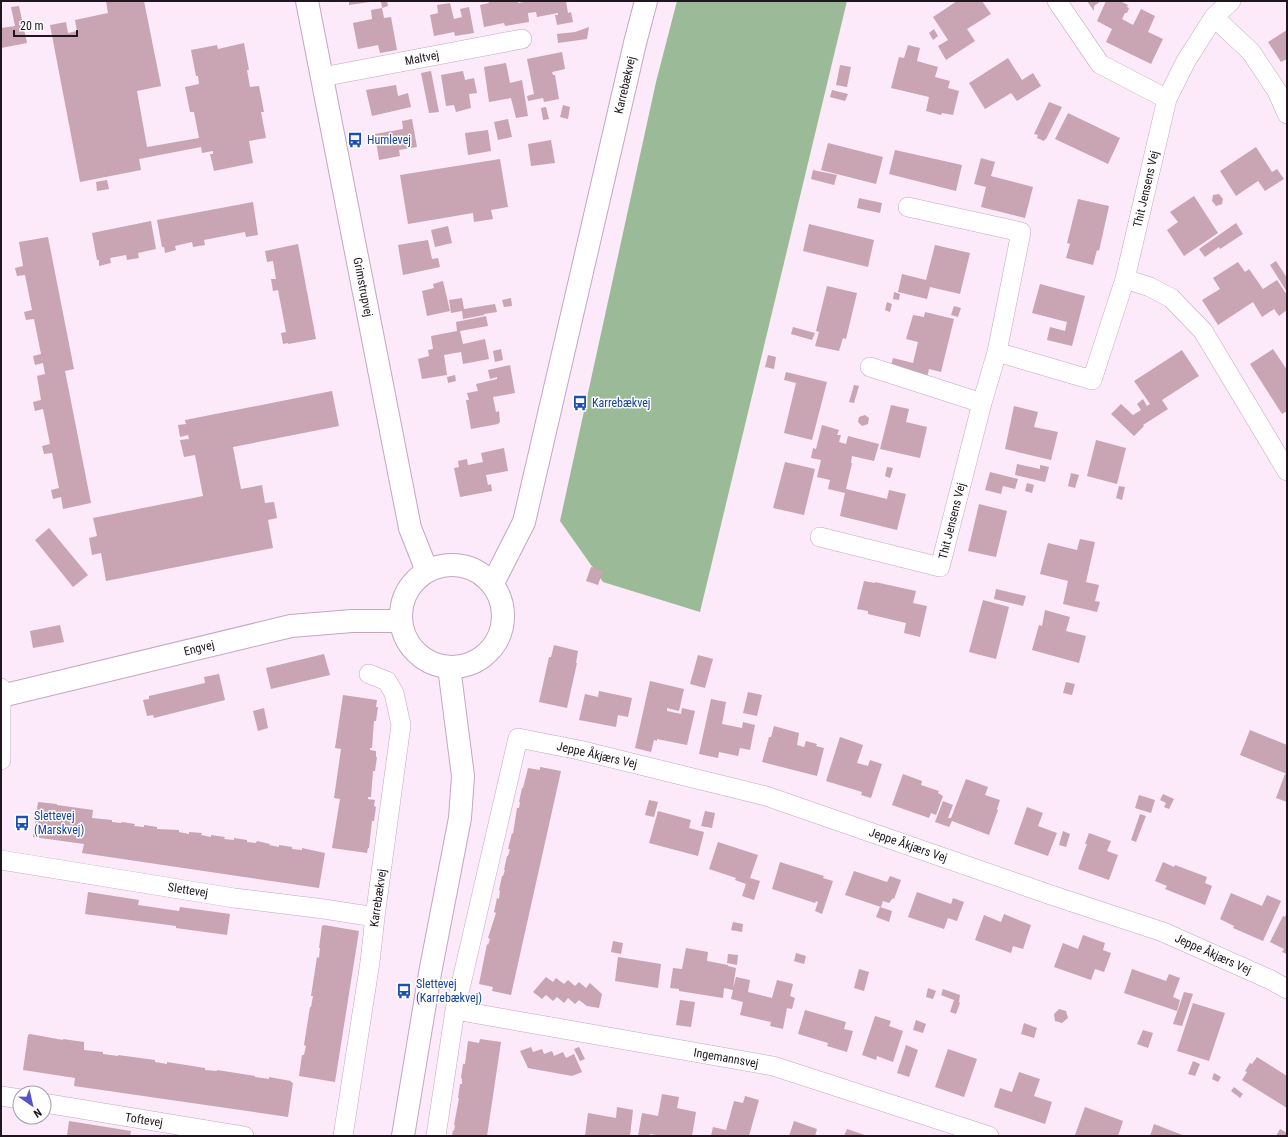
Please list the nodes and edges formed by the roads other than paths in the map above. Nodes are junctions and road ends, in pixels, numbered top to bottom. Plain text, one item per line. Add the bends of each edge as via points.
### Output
1 (307, 1) edge
2 (646, 1) edge
3 (1057, 1) edge
4 (1231, 1) edge
5 (1214, 17) junction
6 (522, 39) dead end
7 (322, 77) junction
8 (1282, 87) edge
9 (1167, 99) junction
10 (1287, 114) edge
11 (908, 207) dead end
12 (1125, 279) junction
13 (997, 352) junction
14 (870, 367) dead end
15 (982, 403) junction
16 (1287, 471) edge
17 (820, 537) dead end
18 (427, 571) junction
19 (493, 583) junction
20 (401, 621) junction
21 (449, 667) junction
22 (369, 674) dead end
23 (1, 688) edge
24 (1, 696) edge
25 (1, 760) edge
26 (1, 860) edge
27 (375, 917) junction
28 (1287, 989) edge
29 (456, 1010) junction
30 (1, 1096) edge
31 (12, 1098) edge
32 (52, 1105) edge
33 (244, 1136) edge
34 (343, 1136) edge
35 (403, 1136) edge
36 (436, 1136) edge
37 (989, 1136) edge

1 - 7 street, Grimstrupvej
2 - 19 street, Karrebækvej via 524,522
3 - 9 street via 1100,64
4 - 5 street, Thit Jensens Vej
5 - 8 street via 1252,52
5 - 9 street, Thit Jensens Vej via 1186,61
6 - 7 street, Maltvej
7 - 18 street, Grimstrupvej via 410,528
8 - 10 street
9 - 12 street, Thit Jensens Vej
11 - 13 street, Thit Jensens Vej via 1021,232
12 - 13 street, Thit Jensens Vej via 1092,380
12 - 16 street via 1150,287 1171,298 1203,331
13 - 15 street, Thit Jensens Vej
14 - 15 street
15 - 17 street, Thit Jensens Vej via 940,567
18 - 19 street via 440,565 455,564 482,573
18 - 20 street via 415,580 406,592 401,606
19 - 21 street via 501,598 504,615 502,632 494,647 481,658 466,666
20 - 21 street via 404,635 411,648 422,658
20 - 24 street, Engvej via 352,621 291,626
21 - 35 street via 463,776 460,818 430,973
22 - 27 street, Karrebækvej via 387,681 394,692 401,725
23 - 24 street
24 - 25 street
26 - 27 street, Slettevej via 234,898
27 - 34 street, Karrebækvej
28 - 29 street, Jeppe Åkjærs Vej via 1163,932 766,796 579,750 518,738
29 - 36 street
29 - 37 street, Ingemannsvej via 772,1066
30 - 31 street
32 - 33 street, Toftevej

